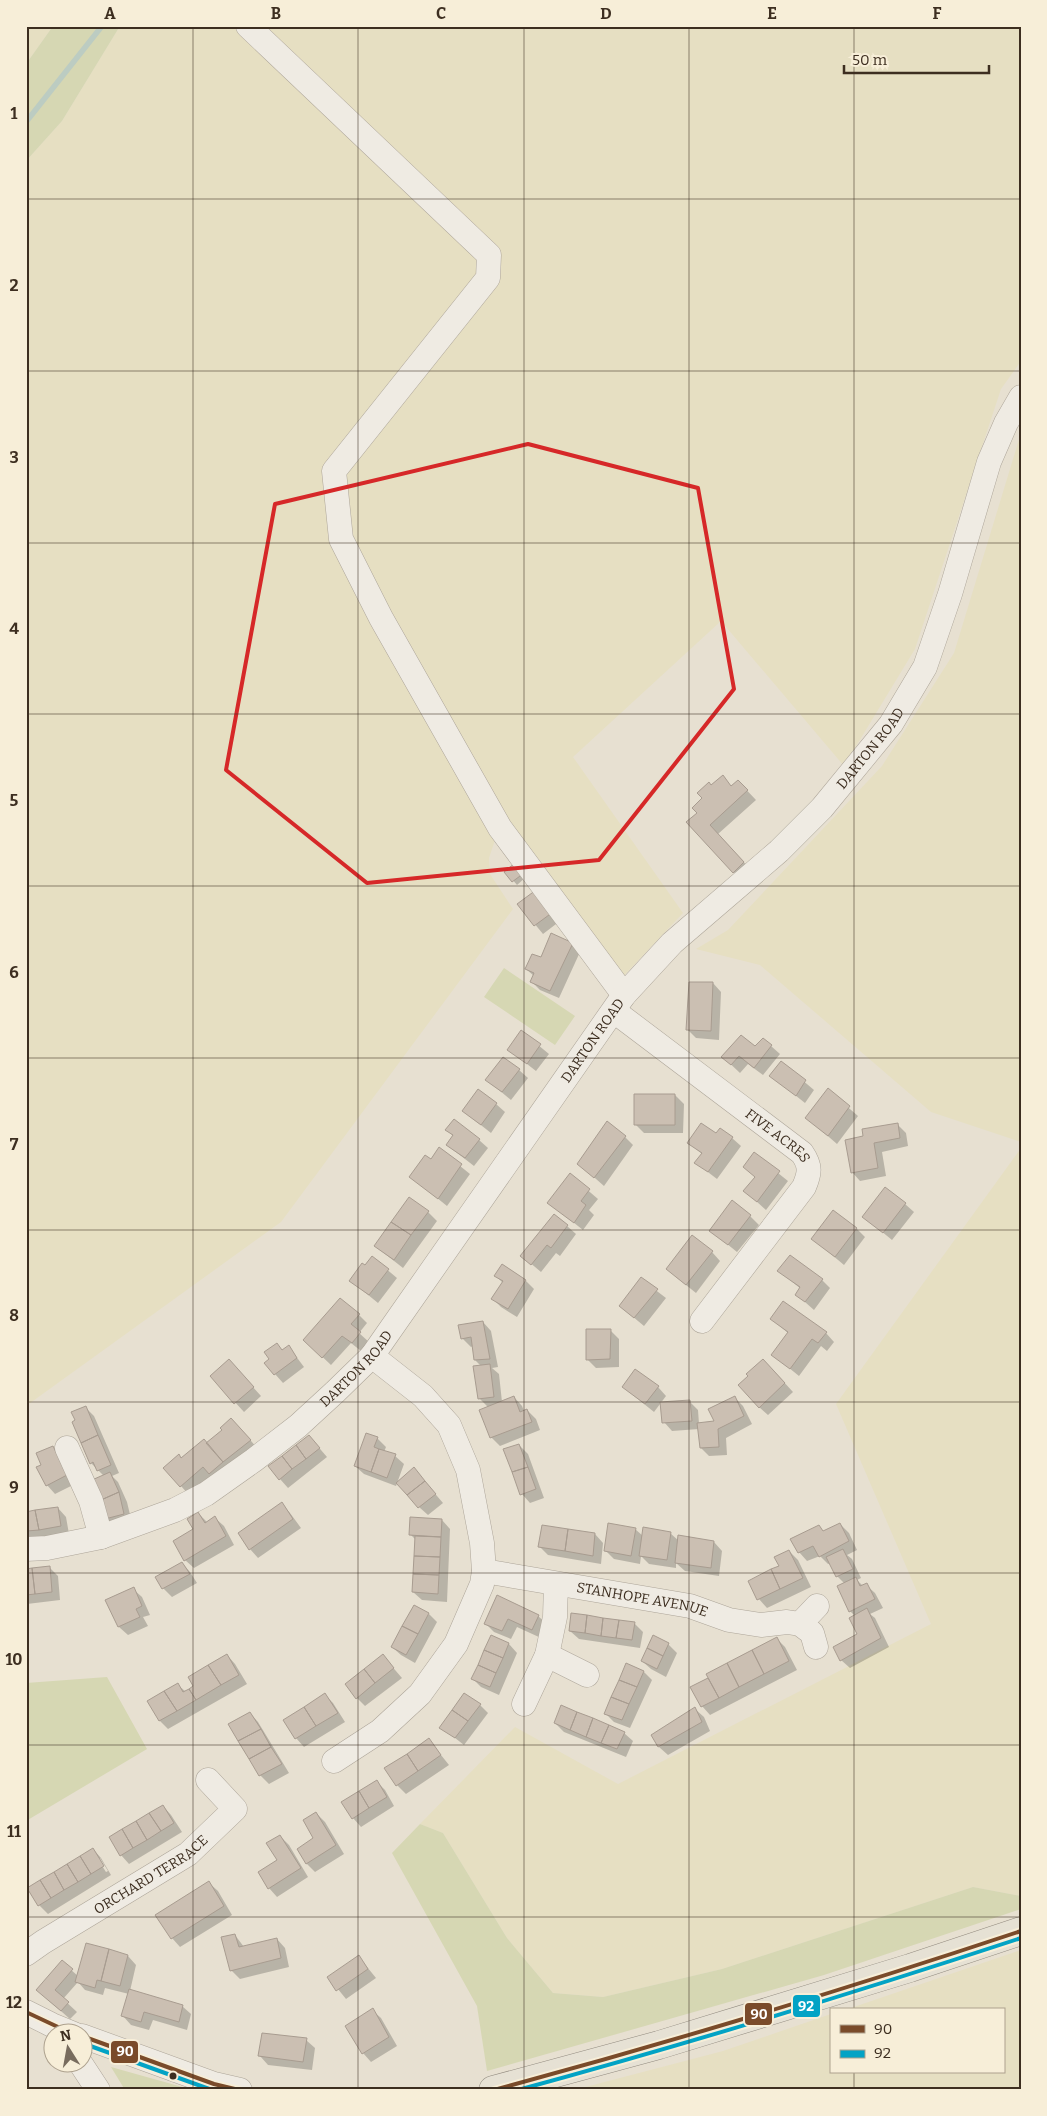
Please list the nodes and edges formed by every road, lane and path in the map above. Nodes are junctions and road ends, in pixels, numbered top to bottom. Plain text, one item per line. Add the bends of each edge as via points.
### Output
1 (248, 26) edge
2 (1021, 397) edge
3 (619, 1003) junction
4 (702, 1322) dead end
5 (372, 1356) junction
6 (67, 1448) dead end
7 (101, 1537) junction
8 (26, 1549) edge
9 (484, 1571) junction
10 (556, 1584) junction
11 (817, 1606) dead end
12 (800, 1624) junction
13 (816, 1648) dead end
14 (547, 1656) junction
15 (587, 1675) dead end
16 (524, 1704) dead end
17 (334, 1761) dead end
18 (208, 1780) dead end
19 (1021, 1931) edge
20 (26, 1954) edge
21 (26, 2012) edge
22 (50, 2024) edge
23 (92, 2043) edge
24 (240, 2090) edge
25 (493, 2090) edge

1 - 3 street, FIVE ACRES via 489,255 488,278 334,471 341,539 381,618 500,828
2 - 3 street, DARTON ROAD via 989,462 925,667 891,724 810,821 672,943
3 - 4 street, FIVE ACRES via 802,1153 808,1163 809,1174 804,1187
3 - 5 street, DARTON ROAD
5 - 7 street, DARTON ROAD via 298,1426 206,1494 175,1510
5 - 9 street via 423,1396 449,1425 468,1470
6 - 7 street via 91,1501
7 - 8 street, DARTON ROAD
9 - 10 street, STANHOPE AVENUE
9 - 17 street via 482,1584 456,1644 420,1694 380,1731
10 - 12 street, STANHOPE AVENUE via 690,1606 729,1620 761,1625
10 - 14 street
11 - 12 street
12 - 13 street via 812,1633
14 - 15 street
14 - 16 street
18 - 20 street, ORCHARD TERRACE via 235,1809 188,1854
19 - 25 main road via 668,2042
21 - 22 street
23 - 24 street

